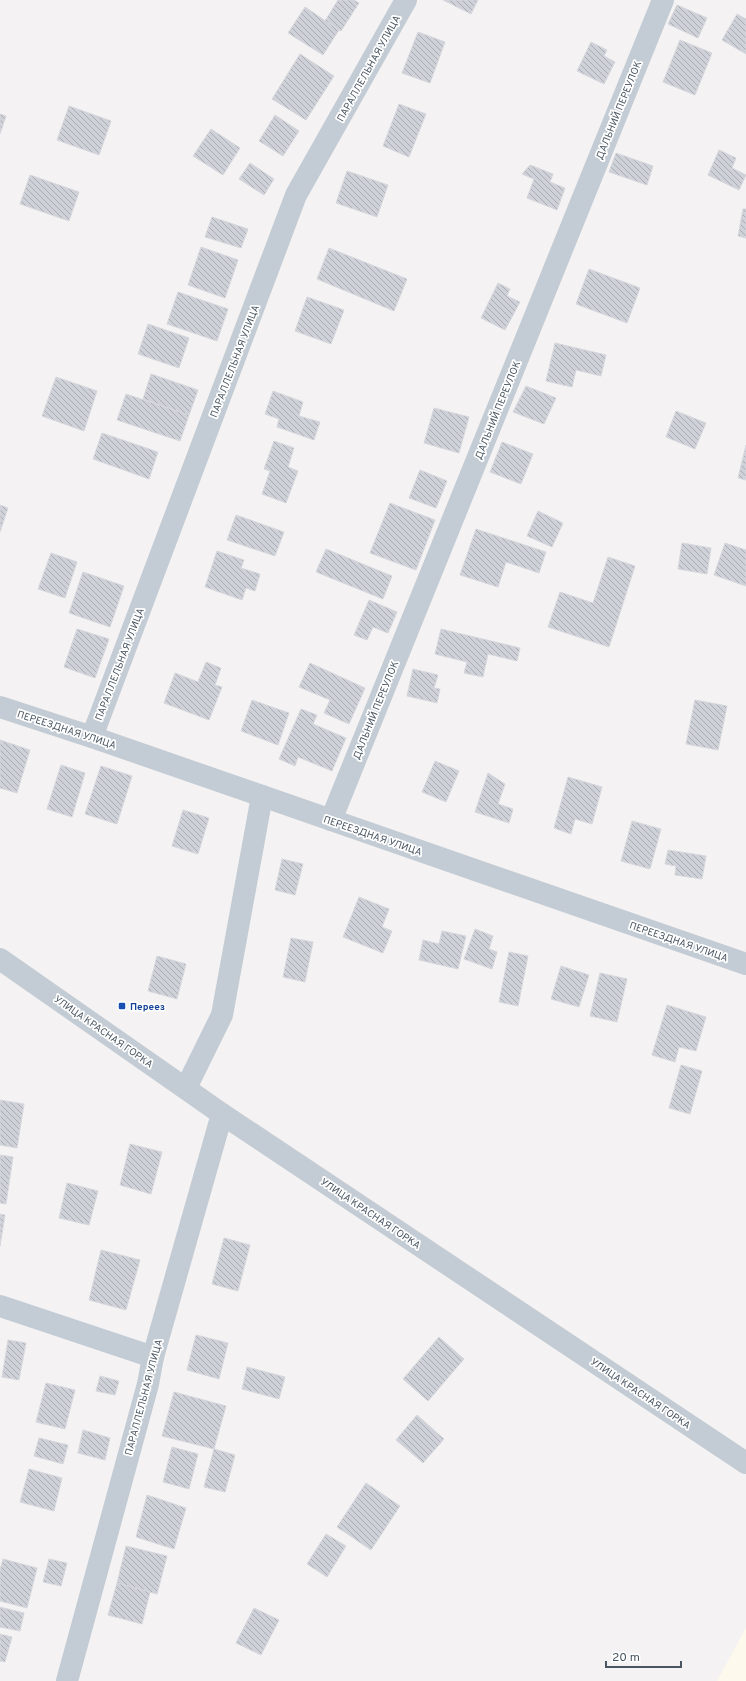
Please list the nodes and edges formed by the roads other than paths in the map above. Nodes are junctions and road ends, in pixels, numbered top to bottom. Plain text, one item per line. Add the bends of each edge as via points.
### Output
1 (406, 0) edge
2 (663, 0) edge
3 (0, 707) edge
4 (92, 737) junction
5 (262, 796) junction
6 (331, 820) junction
7 (0, 959) edge
8 (746, 963) edge
9 (186, 1088) junction
10 (222, 1114) junction
11 (0, 1306) edge
12 (153, 1357) junction
13 (746, 1463) edge
14 (67, 1681) edge

1 - 4 street, ПАРАЛЛЕЛЬНАЯ УЛИЦА via 296,195
2 - 6 street, ДАЛЬНИЙ ПЕРЕУЛОК
3 - 4 street, ПЕРЕЕЗДНАЯ УЛИЦА
4 - 5 street, ПЕРЕЕЗДНАЯ УЛИЦА
5 - 6 street, ПЕРЕЕЗДНАЯ УЛИЦА
5 - 9 street via 222,1015
6 - 8 street, ПЕРЕЕЗДНАЯ УЛИЦА
7 - 9 street, УЛИЦА КРАСНАЯ ГОРКА
9 - 10 street, УЛИЦА КРАСНАЯ ГОРКА
10 - 12 street, ПАРАЛЛЕЛЬНАЯ УЛИЦА
10 - 13 street, УЛИЦА КРАСНАЯ ГОРКА
11 - 12 street
12 - 14 street, ПАРАЛЛЕЛЬНАЯ УЛИЦА via 148,1384

